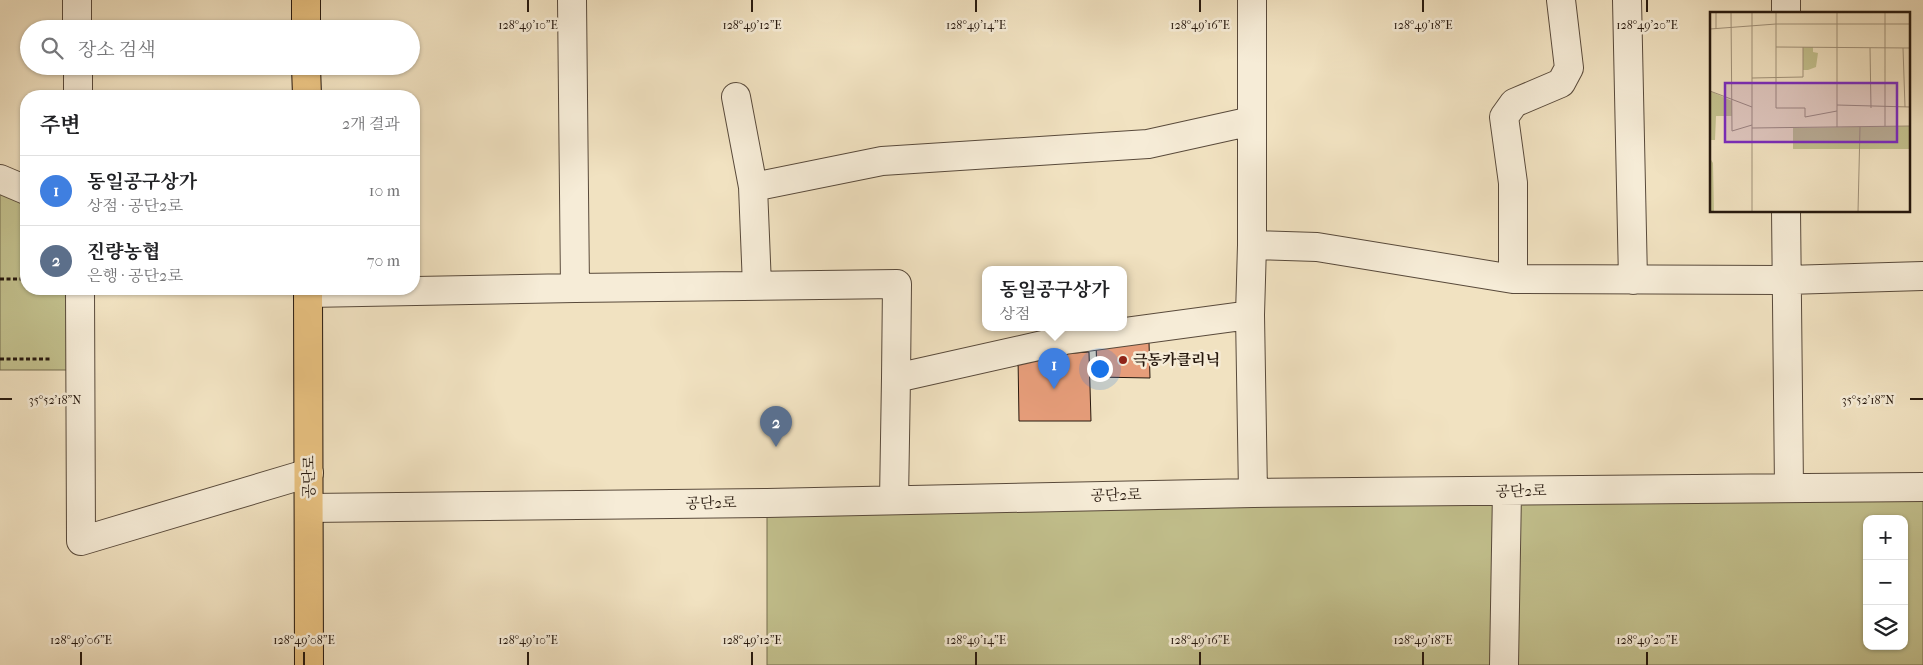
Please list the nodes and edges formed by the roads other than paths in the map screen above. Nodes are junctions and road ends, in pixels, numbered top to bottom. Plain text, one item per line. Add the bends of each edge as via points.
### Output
1 (77, 0) edge
2 (306, 0) edge
3 (572, 0) edge
4 (1252, 0) edge
5 (1561, 0) edge
6 (1627, 0) edge
7 (77, 20) edge
8 (306, 20) edge
9 (78, 75) edge
10 (306, 75) edge
11 (78, 90) edge
12 (307, 90) edge
13 (736, 97) dead end
14 (1252, 121) junction
15 (0, 180) edge
16 (753, 187) junction
17 (20, 188) edge
18 (1786, 212) edge
19 (1252, 245) junction
20 (1923, 276) edge
21 (1513, 279) junction
22 (1633, 280) junction
23 (1786, 280) junction
24 (757, 286) junction
25 (575, 288) junction
26 (420, 290) edge
27 (80, 295) edge
28 (308, 295) edge
29 (1250, 315) junction
30 (896, 378) junction
31 (309, 473) junction
32 (1923, 487) edge
33 (1789, 488) junction
34 (1507, 491) junction
35 (1253, 493) junction
36 (894, 500) junction
37 (309, 508) junction
38 (309, 665) edge
39 (1504, 665) edge

1 - 7 street
2 - 8 main road
3 - 25 street
4 - 14 street
5 - 21 street via 1569,68 1561,83 1514,103 1504,117 1513,183
6 - 22 street
9 - 11 street
10 - 12 main road
13 - 16 street
14 - 16 street via 1148,144 882,161
14 - 19 street
15 - 17 street
16 - 24 street
18 - 23 street
19 - 21 street via 1317,247
19 - 29 street
20 - 23 street
21 - 22 street
22 - 23 street
23 - 33 street
24 - 25 street
24 - 30 street via 897,284
25 - 26 street
27 - 31 street via 81,541
28 - 31 main road, 공단로
29 - 30 street via 1065,340
29 - 35 street
30 - 36 street
31 - 37 main road, 공단로
32 - 33 street, 공단2로
33 - 34 street, 공단2로
34 - 35 street, 공단2로
34 - 39 street
35 - 36 street, 공단2로
36 - 37 street, 공단2로
37 - 38 main road, 공단로

